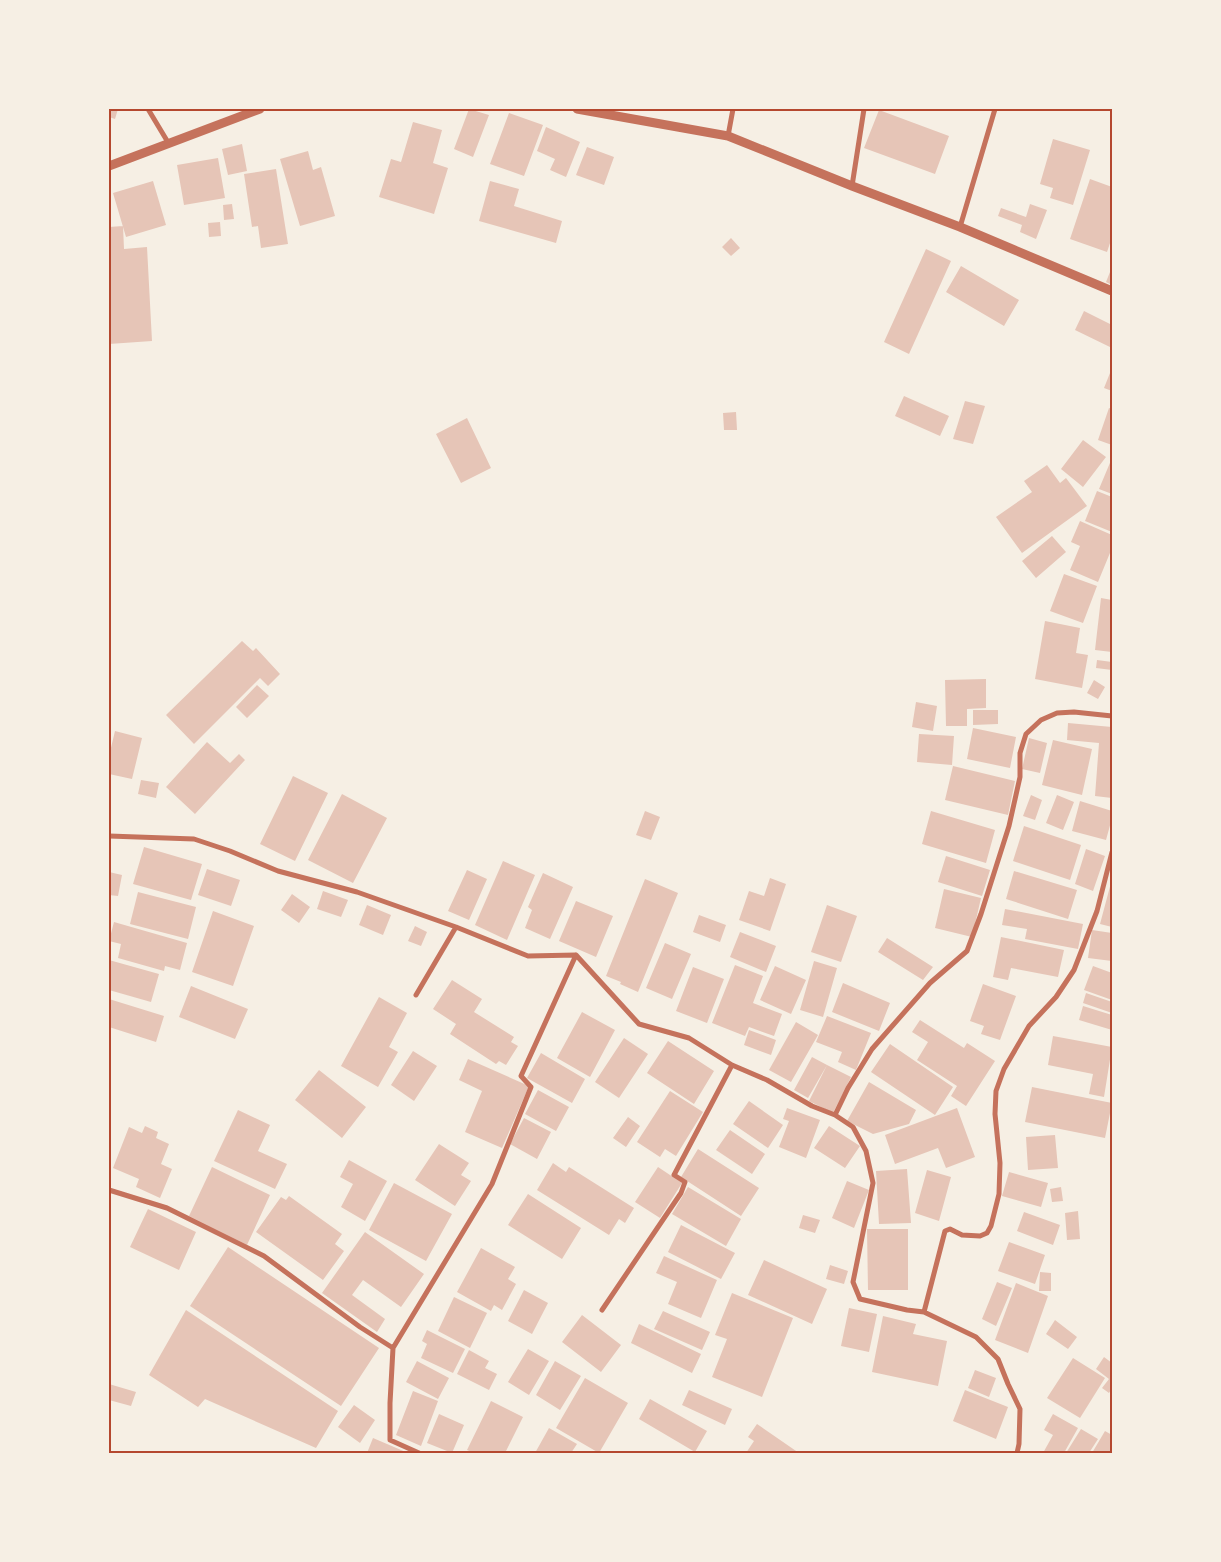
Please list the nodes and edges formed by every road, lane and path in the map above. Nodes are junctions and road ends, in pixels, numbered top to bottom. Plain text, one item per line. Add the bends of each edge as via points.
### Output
1 (148, 109) edge
2 (260, 109) edge
3 (577, 109) edge
4 (733, 109) edge
5 (864, 109) edge
6 (995, 109) edge
7 (728, 136) junction
8 (169, 144) junction
9 (109, 166) edge
10 (852, 186) junction
11 (960, 227) junction
12 (1112, 292) edge
13 (1112, 716) edge
14 (109, 836) edge
15 (1112, 852) edge
16 (456, 927) junction
17 (576, 955) junction
18 (416, 995) dead end
19 (732, 1065) junction
20 (835, 1115) junction
21 (109, 1190) edge
22 (602, 1310) dead end
23 (924, 1312) junction
24 (393, 1348) junction
25 (419, 1453) edge
26 (1017, 1453) edge

1 - 8 street
2 - 8 street
3 - 7 street
4 - 7 street
5 - 10 street
6 - 11 street
7 - 10 street
8 - 9 street
10 - 11 street
11 - 12 street
13 - 20 street via 1057,712 1040,720 1026,734 1009,826 967,951 930,983 872,1049
14 - 16 street via 194,840 278,871 356,892
15 - 23 street via 1097,911 1074,970 1056,997 1029,1026 1004,1069 996,1091 999,1194 991,1226 980,1236 962,1235 950,1229 945,1231
16 - 17 street via 528,956
16 - 18 street
17 - 19 street via 640,1024 689,1038
17 - 24 street via 521,1076 532,1087 492,1184
19 - 20 street
19 - 22 street via 674,1175 685,1182 680,1193
20 - 23 street via 853,1127 866,1151 873,1183 853,1282 860,1299
21 - 24 street via 167,1208 264,1256
23 - 26 street via 976,1337 998,1359 1020,1409
24 - 25 street via 390,1440

